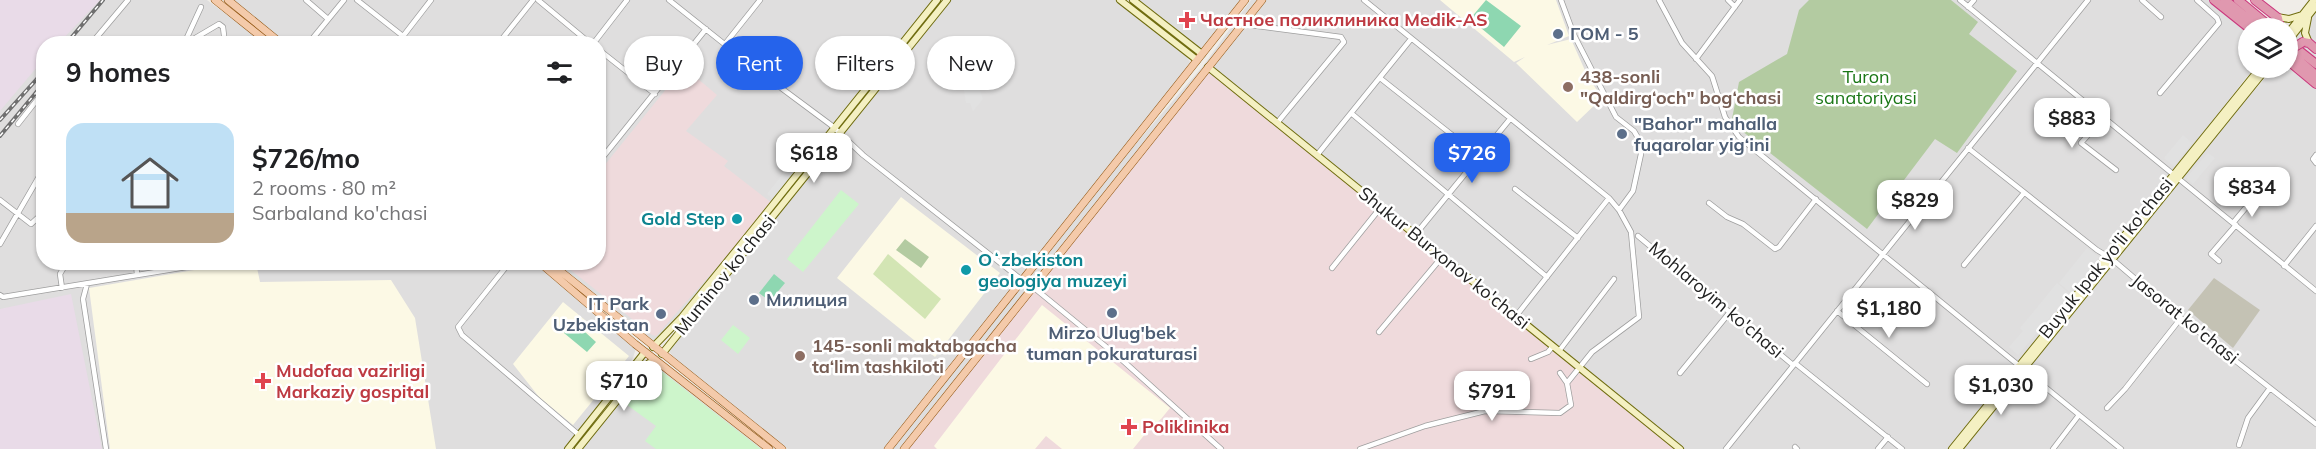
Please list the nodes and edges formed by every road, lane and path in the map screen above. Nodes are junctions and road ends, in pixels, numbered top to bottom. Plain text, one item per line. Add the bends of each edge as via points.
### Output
1 (128, 0) edge
2 (214, 0) edge
3 (228, 0) edge
4 (306, 0) edge
5 (344, 0) edge
6 (357, 0) edge
7 (431, 0) edge
8 (532, 0) edge
9 (537, 0) edge
10 (627, 0) edge
11 (669, 0) edge
12 (760, 0) edge
13 (937, 0) edge
14 (947, 0) edge
15 (1120, 0) edge
16 (1133, 0) edge
17 (1245, 0) edge
18 (1262, 0) edge
19 (1364, 0) edge
20 (1560, 0) edge
21 (1659, 0) edge
22 (1728, 0) edge
23 (1740, 0) edge
24 (1960, 0) edge
25 (1974, 0) edge
26 (2088, 0) edge
27 (2142, 0) edge
28 (2197, 0) edge
29 (2214, 0) edge
30 (2225, 0) edge
31 (2238, 0) edge
32 (2255, 0) edge
33 (2314, 0) edge
34 (2316, 6) edge
35 (201, 7) dead end
36 (1736, 7) junction
37 (1968, 7) junction
38 (2307, 14) junction
39 (2161, 17) dead end
40 (2248, 18) edge
41 (2266, 18) edge
42 (2271, 18) edge
43 (2294, 18) edge
44 (328, 19) junction
45 (2238, 19) edge
46 (1244, 22) junction
47 (2298, 25) edge
48 (706, 29) junction
49 (403, 35) joint
50 (98, 36) edge
51 (188, 36) edge
52 (198, 36) edge
53 (224, 36) edge
54 (260, 36) edge
55 (272, 36) edge
56 (314, 36) edge
57 (504, 36) edge
58 (582, 36) edge
59 (598, 36) edge
60 (731, 36) edge
61 (716, 37) edge
62 (1411, 39) junction
63 (2298, 45) edge
64 (2309, 45) edge
65 (1202, 54) junction
66 (606, 55) edge
67 (1696, 59) junction
68 (1197, 60) junction
69 (2038, 62) junction
70 (2298, 64) edge
71 (2316, 64) edge
72 (1208, 67) junction
73 (2298, 67) edge
74 (2316, 75) edge
75 (1380, 78) junction
76 (2255, 78) edge
77 (2316, 84) edge
78 (784, 90) edge
79 (2160, 93) dead end
80 (655, 94) junction
81 (36, 101) edge
82 (1351, 113) junction
83 (2104, 117) junction
84 (1510, 119) junction
85 (1277, 123) junction
86 (18, 124) dead end
87 (834, 128) junction
88 (840, 133) junction
89 (1968, 148) junction
90 (606, 153) edge
91 (1317, 155) junction
92 (2316, 155) edge
93 (1480, 157) junction
94 (2316, 163) edge
95 (2116, 170) dead end
96 (2176, 175) junction
97 (36, 182) edge
98 (1515, 189) dead end
99 (2025, 193) junction
100 (1449, 194) junction
101 (1609, 198) junction
102 (1816, 199) junction
103 (2253, 199) dead end
104 (0, 200) edge
105 (1709, 203) dead end
106 (1382, 207) junction
107 (1619, 210) junction
108 (18, 213) junction
109 (36, 220) edge
110 (1068, 223) junction
111 (2234, 224) junction
112 (2316, 226) edge
113 (1078, 231) junction
114 (1415, 235) junction
115 (1638, 236) dead end
116 (1578, 238) junction
117 (0, 244) edge
118 (1883, 254) junction
119 (1442, 257) junction
120 (2109, 258) junction
121 (2219, 261) dead end
122 (1964, 265) dead end
123 (2284, 266) junction
124 (1332, 268) dead end
125 (62, 270) edge
126 (137, 270) edge
127 (166, 270) edge
128 (504, 270) edge
129 (548, 270) edge
130 (559, 270) edge
131 (137, 275) junction
132 (1547, 277) junction
133 (1614, 279) dead end
134 (1022, 280) junction
135 (87, 284) junction
136 (1033, 287) junction
137 (62, 288) junction
138 (2316, 291) edge
139 (2, 296) edge
140 (1837, 311) junction
141 (1730, 312) junction
142 (1516, 316) junction
143 (2181, 318) junction
144 (1379, 332) dead end
145 (978, 336) junction
146 (988, 344) junction
147 (653, 347) junction
148 (1556, 348) junction
149 (645, 352) junction
150 (662, 354) junction
151 (654, 359) junction
152 (1531, 359) dead end
153 (1794, 364) junction
154 (2022, 367) junction
155 (1580, 368) junction
156 (1560, 373) dead end
157 (1680, 373) dead end
158 (1566, 383) junction
159 (1927, 384) dead end
160 (2270, 388) junction
161 (2107, 408) dead end
162 (2079, 415) junction
163 (2316, 424) edge
164 (579, 435) junction
165 (1887, 437) junction
166 (2239, 445) dead end
167 (106, 449) edge
168 (568, 449) edge
169 (578, 449) edge
170 (769, 449) edge
171 (782, 449) edge
172 (888, 449) edge
173 (904, 449) edge
174 (1221, 449) edge
175 (1360, 449) edge
176 (1680, 449) edge
177 (1726, 449) edge
178 (1878, 449) edge
179 (1902, 449) edge
180 (1952, 449) edge
181 (1959, 449) edge
182 (2053, 449) edge
183 (2121, 449) edge

1 - 50 street
2 - 54 main road
3 - 55 main road
4 - 44 street
5 - 44 street
6 - 49 street
7 - 49 street
8 - 57 street
9 - 58 street
10 - 59 street
11 - 48 street
12 - 60 street
13 - 87 main road, Muminov ko'chasi
14 - 88 main road, Muminov ko'chasi
15 - 68 main road
16 - 65 main road
17 - 65 main road
18 - 46 main road
19 - 62 street
20 - 107 street via 1616,117 1634,131 1641,143 1633,191
21 - 67 street via 1682,43
22 - 36 street
23 - 36 street
24 - 37 street
25 - 37 street
26 - 69 street
27 - 39 street
28 - 79 street via 2219,22
29 - 45 highway
30 - 40 highway
31 - 41 highway
32 - 42 highway
33 - 38 main road
34 - 38 main road
35 - 51 street
36 - 67 street
37 - 69 street
38 - 43 main road
38 - 47 main road
38 - 64 main road via 2305,34
44 - 56 street
46 - 72 main road
46 - 85 street via 1341,37 1344,42
48 - 61 street
48 - 80 street
52 - 53 street via 217,25 222,25
62 - 75 street
62 - 84 street
63 - 71 highway
65 - 68 main road
65 - 72 main road
66 - 80 street
67 - 102 street via 1715,82 1725,117 1739,137
68 - 72 main road
68 - 110 main road
69 - 83 street
69 - 89 street
70 - 74 highway
72 - 85 main road, Shukur Burxonov ko'chasi
72 - 113 main road
73 - 77 highway
75 - 82 street
75 - 93 street
76 - 96 main road, Buyuk Ipak yo'li ko'chasi
78 - 87 street
80 - 90 street
81 - 86 street
82 - 91 street
82 - 100 street
83 - 95 street via 2082,143
83 - 96 street
84 - 93 street
84 - 101 street
85 - 91 main road, Shukur Burxonov ko'chasi
87 - 88 street
87 - 147 main road, Muminov ko'chasi via 682,317
88 - 134 street
88 - 150 main road, Muminov ko'chasi
89 - 99 street, Jasorat ko'chasi
89 - 118 street
91 - 106 main road, Shukur Burxonov ko'chasi
92 - 94 street
93 - 100 street
96 - 111 street
96 - 120 main road, Buyuk Ipak yo'li ko'chasi
97 - 108 street
98 - 116 street
99 - 120 street, Jasorat ko'chasi
99 - 122 street
100 - 114 street
100 - 132 street
101 - 107 street
101 - 116 street
102 - 105 street via 1775,249
102 - 118 street
103 - 111 street
104 - 108 street
106 - 114 main road, Shukur Burxonov ko'chasi
106 - 124 street
107 - 155 street via 1631,232 1639,317 1600,344
108 - 109 street via 32,224
108 - 117 street
110 - 113 main road
110 - 134 main road
111 - 121 street via 2211,254
111 - 123 street
112 - 123 street
113 - 136 main road
114 - 119 main road, Shukur Burxonov ko'chasi
115 - 141 street, Mohlaroyim ko'chasi
116 - 132 street
118 - 140 street
118 - 154 street
119 - 142 main road, Shukur Burxonov ko'chasi
119 - 144 street
120 - 143 street, Jasorat ko'chasi
120 - 154 main road, Buyuk Ipak yo'li ko'chasi
123 - 138 street
125 - 137 street
126 - 131 street
127 - 131 street
128 - 164 street via 458,327 462,335
129 - 149 main road
130 - 147 main road
131 - 135 street
132 - 142 street
133 - 148 street
134 - 145 main road
135 - 137 street
135 - 167 street via 82,298
136 - 146 main road
136 - 174 street
137 - 139 street
140 - 153 street
140 - 159 street
141 - 153 street, Mohlaroyim ko'chasi
141 - 157 street
142 - 148 main road, Shukur Burxonov ko'chasi
143 - 160 street, Jasorat ko'chasi
143 - 161 street
145 - 146 main road
145 - 172 main road
146 - 173 main road
147 - 149 main road
147 - 150 main road
148 - 152 street
148 - 155 main road, Shukur Burxonov ko'chasi
149 - 151 main road
149 - 164 main road
150 - 151 main road
150 - 171 main road
151 - 169 main road
151 - 170 main road
153 - 165 street, Mohlaroyim ko'chasi
153 - 177 street
154 - 162 street
154 - 180 main road, Buyuk Ipak yo'li ko'chasi
154 - 181 main road, Buyuk Ipak yo'li ko'chasi
155 - 158 street
155 - 176 main road, Shukur Burxonov ko'chasi
156 - 158 street
158 - 175 street via 1571,405 1560,413 1485,411 1425,426
160 - 163 street, Jasorat ko'chasi
160 - 166 street via 2248,418
162 - 182 street
162 - 183 street
164 - 168 main road
165 - 178 street
165 - 179 street, Mohlaroyim ko'chasi

